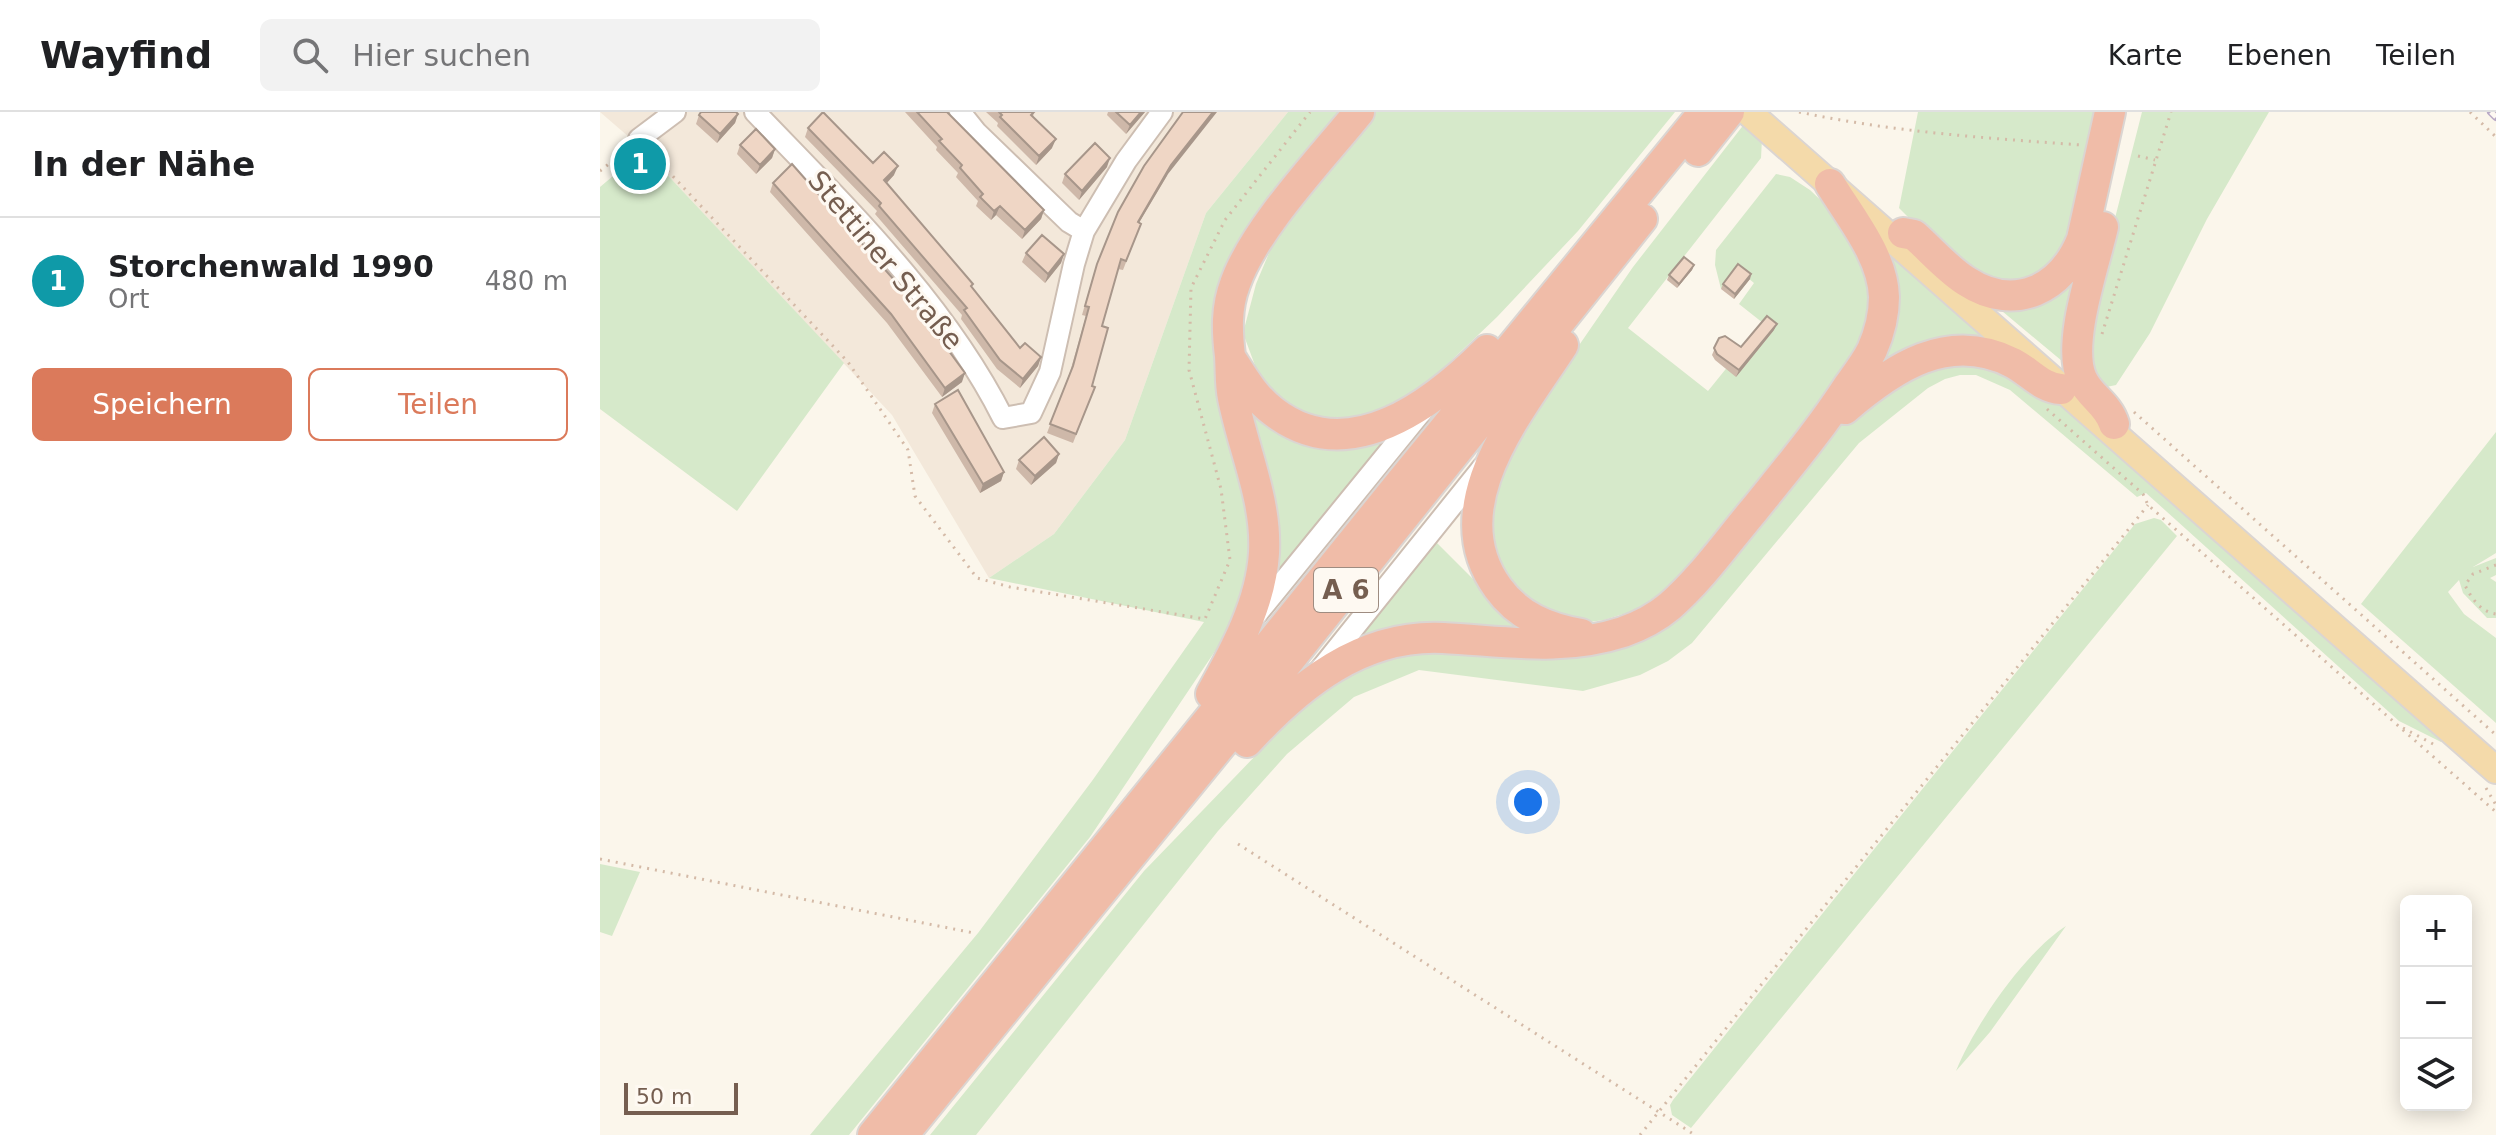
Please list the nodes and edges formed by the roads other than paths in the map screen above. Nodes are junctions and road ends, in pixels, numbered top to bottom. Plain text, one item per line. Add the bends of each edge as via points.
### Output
1 (675, 112) edge
2 (755, 112) edge
3 (960, 112) edge
4 (1162, 112) edge
5 (1359, 112) edge
6 (1767, 112) edge
7 (2110, 112) edge
8 (2130, 112) edge
9 (1727, 113) edge
10 (639, 139) road end
11 (1830, 184) junction
12 (1084, 231) junction
13 (1903, 233) junction
14 (1595, 278) junction
15 (1562, 284) junction
16 (1230, 357) junction
17 (2050, 396) junction
18 (1433, 398) junction
19 (2119, 414) junction
20 (1822, 428) junction
21 (1499, 448) junction
22 (2206, 513) junction
23 (1243, 630) junction
24 (1598, 637) junction
25 (1310, 682) junction
26 (2496, 770) edge
27 (1158, 781) junction
28 (1093, 900) junction
29 (873, 1135) edge
30 (903, 1135) edge

1 - 10 street
2 - 12 street, Stettiner Straße via 929,304 985,382 1003,418 1031,413 1050,372
3 - 12 street
4 - 12 street
5 - 16 highway via 1251,248 1228,309
6 - 13 main road
7 - 13 highway via 2082,239 2060,276 2037,290 1987,293 1965,281 1914,235
8 - 19 highway via 2076,342 2083,382
9 - 11 main road
9 - 14 highway, A 6
9 - 15 highway, A 6
11 - 17 main road
11 - 20 highway via 1874,257 1884,297 1871,351
13 - 19 main road via 1908,243
14 - 21 highway via 1581,319
14 - 28 highway, A 6
15 - 18 highway via 1537,296
15 - 27 highway, A 6
16 - 18 highway via 1274,413 1308,429 1342,435 1387,426
16 - 23 highway via 1233,396 1262,512 1264,553
17 - 20 highway via 2049,388 2011,362 1961,350 1934,354 1882,378
17 - 22 main road
18 - 23 street
19 - 22 main road
20 - 24 highway via 1670,606 1647,622
21 - 24 highway via 1481,492 1476,523 1490,576 1527,616 1555,630
21 - 25 street
22 - 26 main road
23 - 27 highway
24 - 25 highway via 1546,646 1439,638 1396,642 1355,655
25 - 28 highway via 1272,715 1134,872
27 - 29 highway, A 6
28 - 30 highway, A 6

